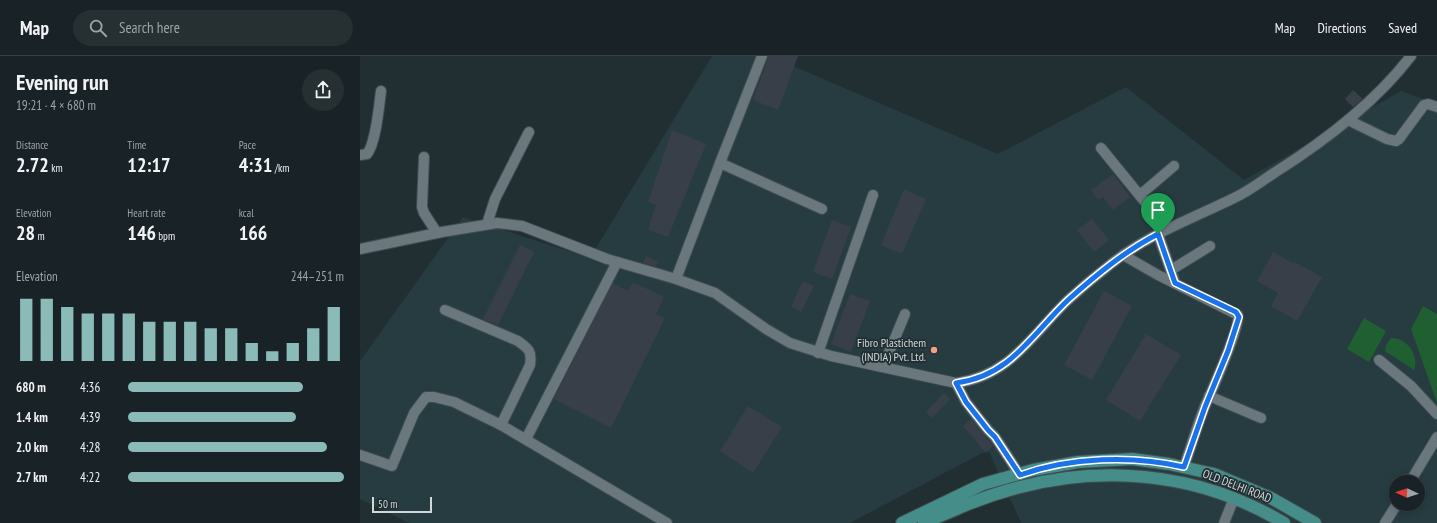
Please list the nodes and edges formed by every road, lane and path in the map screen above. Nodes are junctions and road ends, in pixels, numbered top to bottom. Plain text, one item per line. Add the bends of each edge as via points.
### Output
1 (762, 56) edge
2 (1411, 56) edge
3 (381, 91) dead end
4 (1437, 107) edge
5 (1348, 120) junction
6 (529, 132) dead end
7 (1101, 148) dead end
8 (360, 155) edge
9 (424, 157) dead end
10 (720, 163) junction
11 (1174, 166) dead end
12 (873, 195) dead end
13 (1140, 196) junction
14 (822, 209) dead end
15 (487, 224) junction
16 (1163, 232) junction
17 (437, 233) junction
18 (1210, 246) dead end
19 (360, 249) edge
20 (1123, 255) junction
21 (617, 262) junction
22 (1171, 270) junction
23 (676, 279) junction
24 (1175, 283) junction
25 (445, 310) dead end
26 (905, 314) dead end
27 (818, 353) junction
28 (1379, 360) dead end
29 (883, 367) junction
30 (956, 383) junction
31 (1209, 396) junction
32 (1437, 414) edge
33 (1261, 418) dead end
34 (501, 425) junction
35 (1437, 437) edge
36 (526, 439) junction
37 (360, 456) edge
38 (1184, 467) junction
39 (1020, 475) junction
40 (1414, 475) edge
41 (1234, 498) junction
42 (1393, 511) edge
43 (667, 523) edge
44 (902, 523) edge
45 (924, 523) edge
46 (1224, 523) edge
47 (1284, 523) edge
48 (1315, 523) edge
49 (1385, 523) edge

1 - 10 street
2 - 5 street via 1379,93
3 - 8 street via 374,138 367,154
4 - 5 street via 1424,105 1396,141
5 - 16 street via 1303,155 1237,197
6 - 15 street via 495,199
7 - 13 street
9 - 17 street via 422,207
10 - 14 street
10 - 23 street
11 - 13 street
12 - 27 street
13 - 16 street
15 - 17 street
15 - 21 street via 522,226
16 - 20 street
16 - 22 street
17 - 19 street
18 - 22 street
20 - 24 street
20 - 30 street via 1068,301 1020,352 988,375
21 - 23 street
21 - 36 street
22 - 24 street
23 - 27 street via 715,293 790,343
24 - 31 street via 1238,315 1238,321
25 - 34 street via 518,341 528,349 531,356 530,365
26 - 29 street
27 - 29 street
28 - 32 street via 1411,386
29 - 30 street
30 - 39 street via 966,402 995,437
31 - 33 street
31 - 38 street
34 - 36 street
34 - 37 street via 454,402 426,397 414,413 392,466
35 - 40 street
36 - 43 street
38 - 39 main road, OLD DELHI ROAD via 1132,459 1078,462 1033,470
38 - 48 main road, OLD DELHI ROAD via 1214,474 1264,495
39 - 44 main road, OLD DELHI ROAD via 983,484
41 - 45 main road, OLD DELHI ROAD via 1205,487 1144,476 1098,475 1022,486 983,498
41 - 46 street
41 - 47 main road, OLD DELHI ROAD
42 - 49 street

